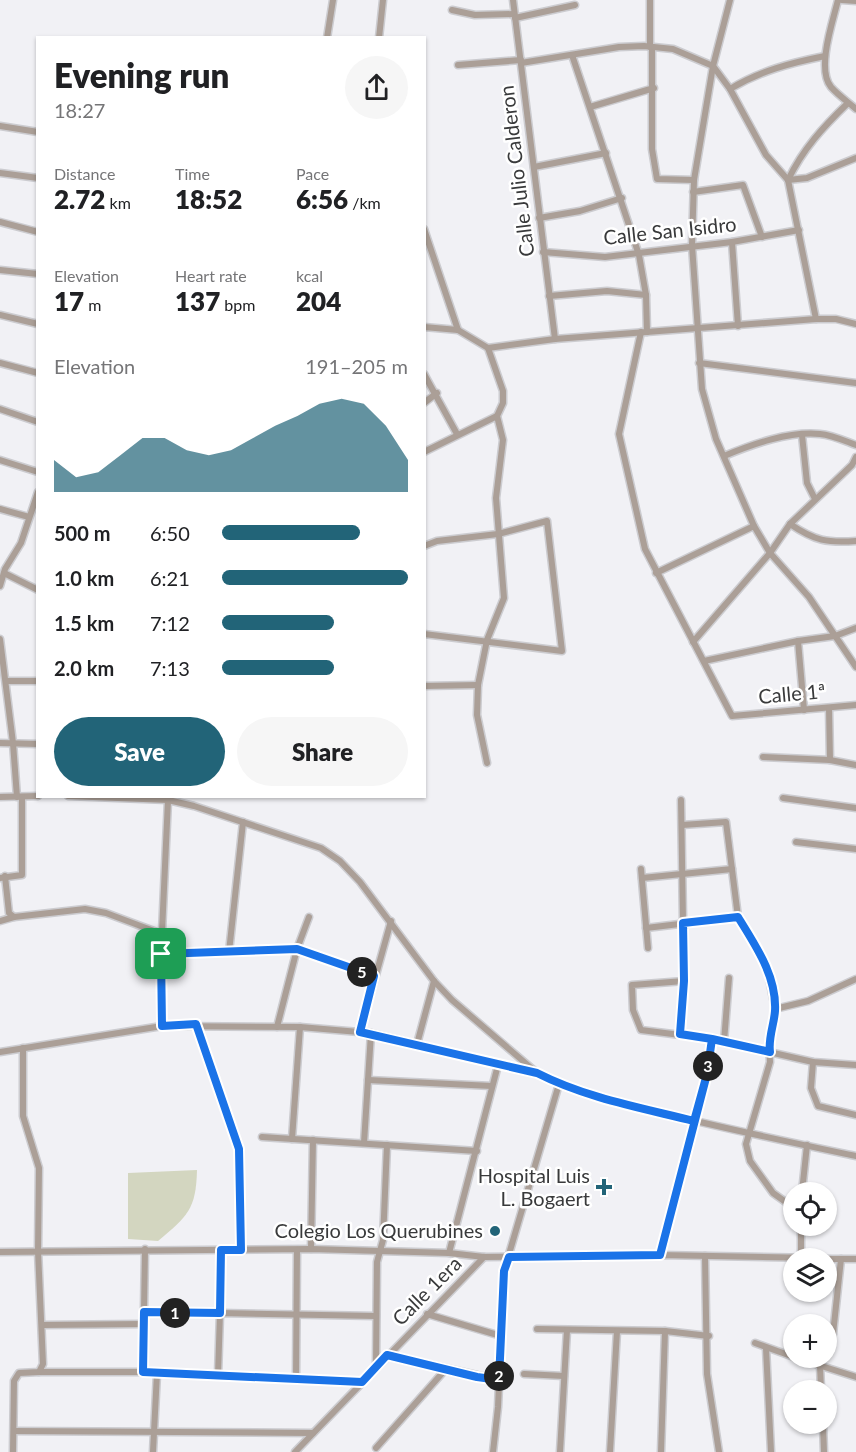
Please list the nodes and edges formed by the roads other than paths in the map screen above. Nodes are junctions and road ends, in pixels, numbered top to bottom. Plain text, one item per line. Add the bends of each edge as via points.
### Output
1 (333, 0) edge
2 (382, 0) edge
3 (513, 0) edge
4 (650, 0) edge
5 (730, 0) edge
6 (840, 0) edge
7 (856, 1) edge
8 (575, 5) dead end
9 (452, 10) dead end
10 (515, 16) junction
11 (327, 36) edge
12 (379, 36) edge
13 (651, 47) junction
14 (572, 55) junction
15 (825, 56) junction
16 (521, 61) junction
17 (458, 65) dead end
18 (713, 66) junction
19 (654, 88) junction
20 (730, 89) junction
21 (849, 103) junction
22 (590, 107) junction
23 (856, 109) edge
24 (0, 126) edge
25 (36, 132) edge
26 (606, 153) junction
27 (856, 158) edge
28 (534, 167) junction
29 (0, 173) edge
30 (36, 178) edge
31 (694, 180) junction
32 (788, 180) junction
33 (693, 192) junction
34 (622, 198) junction
35 (539, 218) junction
36 (0, 222) edge
37 (799, 230) junction
38 (36, 231) edge
39 (426, 235) edge
40 (762, 237) junction
41 (732, 242) junction
42 (693, 245) junction
43 (543, 252) junction
44 (638, 252) junction
45 (0, 270) edge
46 (36, 274) edge
47 (646, 295) junction
48 (549, 296) junction
49 (0, 315) edge
50 (816, 319) junction
51 (36, 324) edge
52 (856, 324) edge
53 (738, 326) junction
54 (426, 327) edge
55 (698, 329) junction
56 (458, 330) junction
57 (644, 332) junction
58 (555, 339) junction
59 (488, 348) junction
60 (0, 363) edge
61 (699, 363) junction
62 (36, 372) edge
63 (426, 377) edge
64 (856, 383) edge
65 (437, 393) junction
66 (426, 401) edge
67 (0, 409) edge
68 (497, 416) junction
69 (36, 421) edge
70 (458, 434) junction
71 (802, 435) junction
72 (856, 445) edge
73 (426, 451) edge
74 (724, 456) junction
75 (856, 457) edge
76 (0, 460) edge
77 (36, 471) edge
78 (36, 498) edge
79 (815, 499) junction
80 (0, 509) edge
81 (29, 517) junction
82 (790, 524) junction
83 (754, 526) junction
84 (498, 534) junction
85 (856, 541) edge
86 (426, 545) edge
87 (770, 553) junction
88 (3, 570) edge
89 (657, 573) junction
90 (0, 586) edge
91 (36, 589) edge
92 (856, 628) edge
93 (426, 634) edge
94 (835, 636) junction
95 (0, 639) edge
96 (487, 640) junction
97 (798, 640) junction
98 (693, 642) junction
99 (705, 661) junction
100 (856, 667) edge
101 (6, 681) junction
102 (36, 681) edge
103 (478, 685) junction
104 (426, 686) edge
105 (856, 705) edge
106 (829, 708) junction
107 (804, 710) junction
108 (0, 743) edge
109 (14, 743) junction
110 (36, 744) edge
111 (763, 757) dead end
112 (830, 760) junction
113 (487, 763) dead end
114 (856, 765) edge
115 (36, 796) edge
116 (0, 797) edge
117 (20, 797) junction
118 (118, 798) edge
119 (783, 798) dead end
120 (168, 800) junction
121 (179, 800) edge
122 (681, 800) dead end
123 (856, 808) edge
124 (243, 822) junction
125 (682, 825) junction
126 (796, 842) dead end
127 (856, 849) edge
128 (641, 869) dead end
129 (732, 869) junction
130 (683, 873) junction
131 (3, 877) edge
132 (642, 878) junction
133 (14, 917) junction
134 (309, 917) dead end
135 (738, 917) junction
136 (0, 921) edge
137 (392, 921) junction
138 (683, 923) junction
139 (646, 928) junction
140 (162, 934) junction
141 (648, 948) dead end
142 (297, 949) junction
143 (229, 952) junction
144 (161, 954) junction
145 (374, 976) junction
146 (729, 978) dead end
147 (856, 979) edge
148 (434, 981) junction
149 (684, 981) junction
150 (775, 1009) junction
151 (196, 1024) junction
152 (162, 1026) junction
153 (277, 1027) junction
154 (300, 1027) junction
155 (360, 1032) junction
156 (371, 1033) junction
157 (680, 1034) junction
158 (712, 1039) junction
159 (724, 1042) junction
160 (417, 1044) junction
161 (23, 1048) junction
162 (0, 1052) edge
163 (770, 1052) junction
164 (813, 1062) junction
165 (498, 1065) junction
166 (856, 1065) edge
167 (537, 1073) junction
168 (368, 1080) junction
169 (559, 1084) junction
170 (492, 1086) junction
171 (856, 1115) edge
172 (694, 1121) junction
173 (751, 1133) junction
174 (262, 1137) dead end
175 (292, 1139) junction
176 (312, 1140) junction
177 (364, 1143) junction
178 (387, 1145) junction
179 (807, 1145) junction
180 (477, 1151) junction
181 (856, 1155) edge
182 (803, 1182) edge
183 (783, 1200) edge
184 (145, 1249) junction
185 (221, 1250) junction
186 (241, 1250) junction
187 (297, 1250) junction
188 (310, 1250) junction
189 (38, 1251) junction
190 (380, 1251) junction
191 (0, 1252) edge
192 (449, 1253) junction
193 (660, 1255) junction
194 (705, 1256) junction
195 (484, 1257) junction
196 (509, 1257) junction
197 (783, 1258) edge
198 (837, 1259) edge
199 (841, 1259) junction
200 (856, 1259) edge
201 (144, 1312) junction
202 (220, 1313) junction
203 (428, 1314) junction
204 (834, 1314) edge
205 (296, 1315) junction
206 (376, 1316) junction
207 (144, 1324) junction
208 (42, 1325) junction
209 (537, 1329) dead end
210 (567, 1330) junction
211 (617, 1331) junction
212 (665, 1331) junction
213 (501, 1336) junction
214 (709, 1336) junction
215 (755, 1343) dead end
216 (766, 1348) junction
217 (783, 1353) edge
218 (387, 1355) junction
219 (376, 1366) junction
220 (829, 1368) edge
221 (445, 1370) junction
222 (39, 1372) junction
223 (143, 1372) junction
224 (157, 1373) junction
225 (524, 1374) dead end
226 (218, 1376) junction
227 (564, 1376) junction
228 (856, 1377) edge
229 (296, 1379) junction
230 (499, 1380) junction
231 (362, 1382) junction
232 (14, 1431) junction
233 (153, 1431) junction
234 (313, 1433) junction
235 (823, 1434) edge
236 (376, 1448) dead end
237 (13, 1452) edge
238 (153, 1452) edge
239 (295, 1452) edge
240 (493, 1452) edge
241 (560, 1452) edge
242 (610, 1452) edge
243 (661, 1452) edge
244 (719, 1452) edge
245 (771, 1452) edge
246 (824, 1452) edge

1 - 11 street
2 - 12 street
3 - 10 street, Calle Julio Calderon
4 - 13 street
5 - 18 street
6 - 7 street
6 - 15 street
8 - 10 street
9 - 10 street
10 - 16 street, Calle Julio Calderon
13 - 14 street via 619,47
13 - 18 street via 694,56
13 - 19 street
14 - 16 street
14 - 22 street
15 - 20 street via 786,63 753,75
15 - 21 street via 825,76 830,87
16 - 17 street
16 - 28 street, Calle Julio Calderon
18 - 20 street
18 - 31 street
19 - 22 street
19 - 31 street via 652,149 657,179
20 - 32 street via 766,155
21 - 23 street
21 - 32 street via 816,133
22 - 26 street
24 - 25 street
26 - 28 street
26 - 34 street
27 - 32 street via 807,178
28 - 35 street, Calle Julio Calderon
29 - 30 street
31 - 33 street
32 - 37 street
33 - 40 street via 743,185
33 - 42 street
34 - 35 street
34 - 44 street
35 - 43 street, Calle Julio Calderon
36 - 38 street
37 - 40 street, Calle San Isidro
37 - 50 street
39 - 56 street
40 - 41 street, Calle San Isidro
41 - 42 street, Calle San Isidro
41 - 53 street
42 - 44 street, Calle San Isidro
42 - 55 street
43 - 44 street, Calle San Isidro via 605,257
43 - 48 street, Calle Julio Calderon
44 - 47 street
45 - 46 street
47 - 48 street via 607,291
47 - 57 street
48 - 58 street, Calle Julio Calderon
49 - 51 street
50 - 52 street
50 - 53 street
53 - 55 street
54 - 56 street
55 - 57 street
55 - 61 street
56 - 59 street
57 - 58 street
57 - 89 street via 619,434 645,549
58 - 59 street
59 - 68 street via 503,391 503,404
60 - 62 street
61 - 64 street
61 - 74 street via 708,415
63 - 65 street
65 - 66 street
65 - 70 street
67 - 69 street
68 - 70 street
68 - 84 street via 503,440 496,498
70 - 73 street
71 - 72 street via 822,434
71 - 74 street
71 - 79 street via 807,483
74 - 83 street
75 - 79 street
76 - 77 street
78 - 81 street
79 - 82 street
80 - 81 street
81 - 88 street via 21,543
82 - 85 street via 813,539
82 - 87 street
83 - 87 street
83 - 89 street
84 - 86 street
84 - 96 street via 504,598
84 - 96 street via 547,521 562,651
87 - 94 street via 809,597
87 - 98 street
88 - 90 street
88 - 91 street
89 - 98 street
92 - 94 street
93 - 96 street
94 - 97 street
94 - 100 street
95 - 101 street
96 - 103 street
97 - 99 street
97 - 107 street
98 - 99 street
99 - 107 street, Calle 1ª via 732,716
101 - 102 street
101 - 109 street
103 - 104 street
103 - 113 street via 477,715
105 - 106 street, Calle 1ª
106 - 107 street, Calle 1ª
106 - 112 street
108 - 109 street
109 - 110 street
109 - 117 street
111 - 112 street
112 - 114 street
115 - 117 street
116 - 117 street
117 - 131 street via 22,875
118 - 120 street
119 - 123 street
120 - 121 street
120 - 140 street
121 - 124 street
122 - 125 street
124 - 137 street via 304,840 330,854 360,882
124 - 143 street
125 - 129 street via 726,822
125 - 130 street
126 - 127 street
128 - 132 street
129 - 130 street
129 - 135 street
130 - 132 street
130 - 138 street
131 - 133 street via 9,913
132 - 139 street
133 - 136 street
133 - 140 street via 85,909
134 - 142 street
135 - 138 street
135 - 150 street via 767,967
137 - 145 street
137 - 148 street
138 - 139 street
138 - 149 street
139 - 141 street
140 - 144 street
142 - 143 street
142 - 145 street
142 - 153 street
143 - 144 street
144 - 152 street
145 - 155 street
146 - 159 street
147 - 150 street via 808,1001
148 - 160 street
148 - 167 street
149 - 157 street
149 - 157 street via 632,985 634,1017 644,1031
150 - 163 street
151 - 152 street
151 - 153 street
151 - 186 street via 239,1149
152 - 161 street
153 - 154 street
154 - 155 street
154 - 175 street
155 - 156 street
156 - 160 street
156 - 168 street
157 - 158 street
158 - 159 street
158 - 172 street
159 - 163 street
160 - 165 street
161 - 162 street
161 - 189 street via 23,1116 39,1168
163 - 164 street
163 - 173 street
164 - 166 street
164 - 171 street via 811,1088 818,1106
165 - 167 street
165 - 170 street
167 - 169 street
168 - 170 street
168 - 177 street
169 - 172 street
169 - 196 street
170 - 180 street
172 - 173 street
172 - 193 street
173 - 179 street
173 - 183 street via 746,1144 750,1161 773,1193
174 - 175 street
175 - 176 street
176 - 177 street
176 - 188 street
177 - 178 street
178 - 180 street
178 - 190 street
179 - 181 street
179 - 182 street
180 - 192 street
184 - 185 street
184 - 189 street
184 - 201 street
185 - 186 street
185 - 202 street
186 - 187 street
187 - 188 street
187 - 205 street
188 - 190 street
189 - 191 street
189 - 208 street
190 - 192 street
190 - 206 street
192 - 195 street
193 - 194 street
193 - 196 street
194 - 197 street
194 - 214 street
195 - 196 street
195 - 203 street, Calle 1era
196 - 213 street via 504,1271
198 - 199 street
199 - 200 street
199 - 204 street
201 - 202 street
201 - 207 street
202 - 205 street
202 - 226 street
203 - 213 street
203 - 218 street, Calle 1era
205 - 206 street
205 - 229 street
206 - 219 street
207 - 208 street
207 - 223 street
208 - 222 street via 43,1364
209 - 210 street
210 - 211 street
210 - 227 street
211 - 212 street
211 - 242 street
212 - 214 street
212 - 243 street
213 - 230 street
214 - 244 street via 707,1374
215 - 216 street
216 - 217 street
216 - 245 street
218 - 219 street, Calle 1era
218 - 221 street
219 - 231 street, Calle 1era
220 - 228 street
221 - 230 street
221 - 236 street
222 - 223 street
222 - 232 street via 16,1375
223 - 224 street
224 - 226 street
224 - 233 street
225 - 227 street
226 - 229 street
227 - 241 street
229 - 231 street
230 - 240 street
231 - 234 street, Calle 1era
232 - 233 street
232 - 237 street
233 - 234 street
233 - 238 street
234 - 239 street, Calle 1era
235 - 246 street

